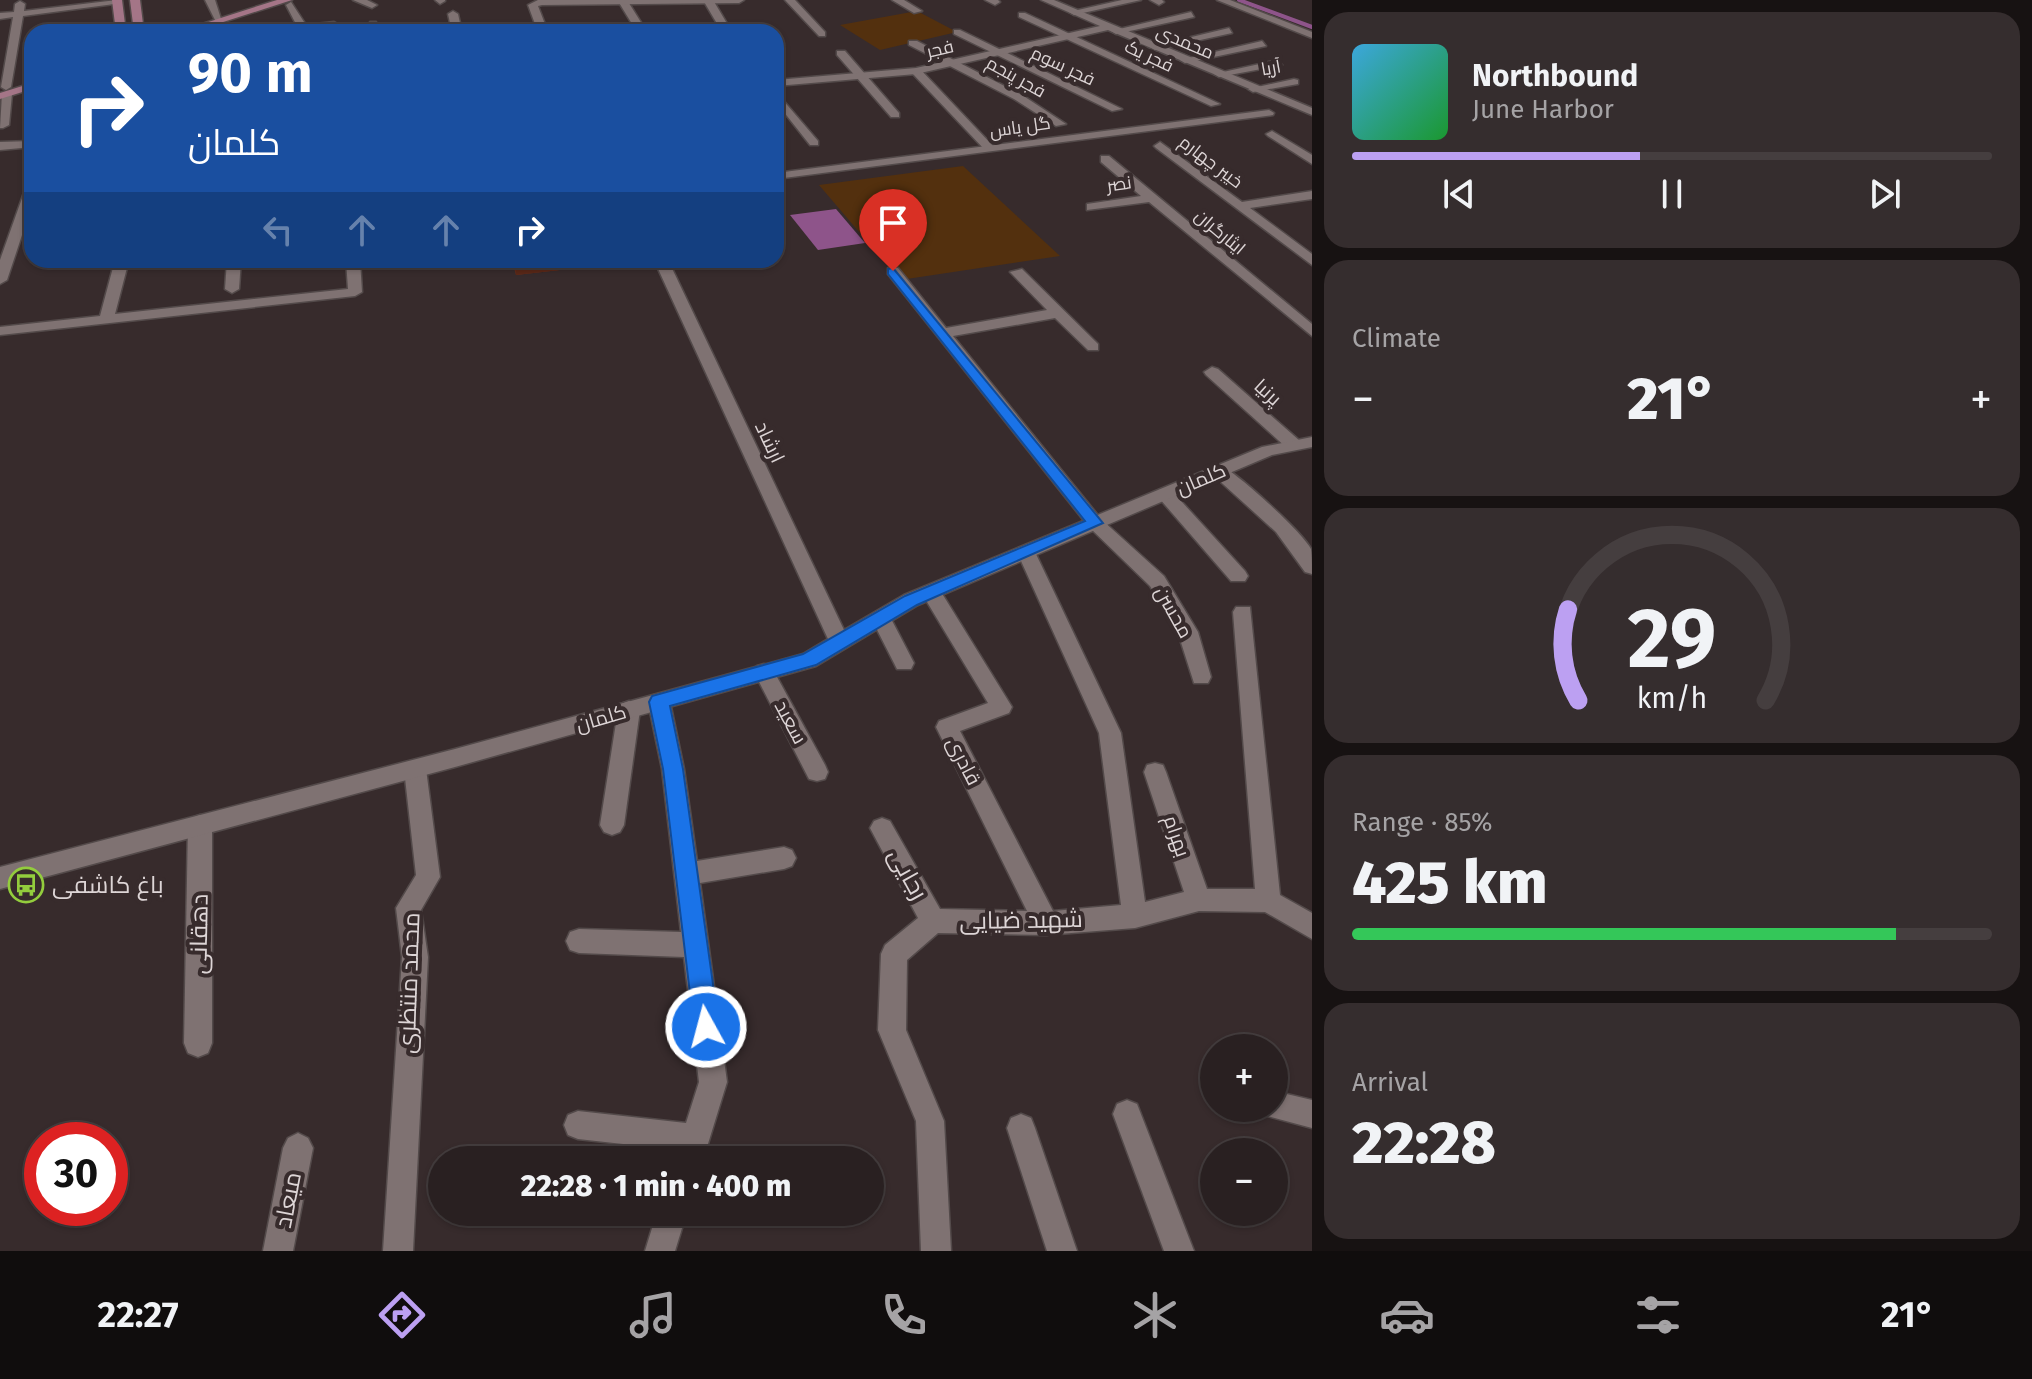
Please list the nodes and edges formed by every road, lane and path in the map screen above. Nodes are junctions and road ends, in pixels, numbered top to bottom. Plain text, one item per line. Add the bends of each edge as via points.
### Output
1 (20, 0) edge
2 (135, 0) edge
3 (210, 0) edge
4 (305, 0) edge
5 (358, 0) edge
6 (697, 0) edge
7 (708, 0) edge
8 (739, 0) edge
9 (790, 0) edge
10 (897, 0) edge
11 (1046, 0) edge
12 (1136, 0) edge
13 (1222, 0) edge
14 (1250, 0) edge
15 (117, 1) edge
16 (286, 1) edge
17 (623, 1) edge
18 (372, 5) dead end
19 (917, 11) dead end
20 (1074, 12) junction
21 (19, 14) junction
22 (453, 14) dead end
23 (1022, 15) dead end
24 (1191, 15) dead end
25 (0, 16) edge
26 (219, 20) junction
27 (1312, 22) edge
28 (120, 24) edge
29 (138, 24) edge
30 (207, 24) edge
31 (224, 24) edge
32 (300, 24) edge
33 (455, 24) edge
34 (541, 24) edge
35 (637, 24) edge
36 (722, 24) edge
37 (1112, 29) junction
38 (1229, 31) dead end
39 (957, 32) dead end
40 (822, 34) dead end
41 (1312, 35) edge
42 (1069, 36) junction
43 (913, 43) dead end
44 (1262, 44) dead end
45 (1155, 47) junction
46 (841, 53) dead end
47 (996, 53) junction
48 (1185, 60) junction
49 (952, 63) junction
50 (1278, 63) dead end
51 (916, 71) junction
52 (1219, 74) junction
53 (862, 76) junction
54 (24, 82) edge
55 (784, 82) edge
56 (1294, 82) dead end
57 (24, 87) edge
58 (1253, 89) junction
59 (3, 91) edge
60 (1215, 104) dead end
61 (784, 105) edge
62 (1116, 109) dead end
63 (1312, 112) edge
64 (1269, 113) dead end
65 (895, 115) dead end
66 (1060, 124) dead end
67 (3, 125) dead end
68 (1272, 134) dead end
69 (24, 142) edge
70 (814, 143) dead end
71 (0, 144) edge
72 (1160, 146) dead end
73 (989, 148) junction
74 (1105, 159) dead end
75 (1312, 160) edge
76 (784, 175) edge
77 (1306, 196) edge
78 (1152, 198) junction
79 (1240, 206) junction
80 (1312, 206) edge
81 (1092, 207) dead end
82 (24, 226) edge
83 (24, 228) edge
84 (0, 229) edge
85 (1312, 261) edge
86 (120, 268) edge
87 (233, 268) edge
88 (354, 268) edge
89 (665, 268) edge
90 (893, 271) dead end
91 (1017, 272) dead end
92 (0, 280) edge
93 (232, 289) dead end
94 (1312, 310) edge
95 (1056, 313) junction
96 (1290, 313) junction
97 (106, 319) junction
98 (0, 331) edge
99 (1312, 332) edge
100 (942, 333) junction
101 (1093, 347) dead end
102 (1212, 372) dead end
103 (1303, 444) edge
104 (1219, 471) junction
105 (1165, 494) junction
106 (1095, 523) junction
107 (1026, 552) junction
108 (1312, 567) edge
109 (1238, 576) dead end
110 (931, 592) junction
111 (1243, 612) dead end
112 (881, 618) junction
113 (840, 642) junction
114 (904, 663) dead end
115 (764, 672) junction
116 (1201, 677) dead end
117 (659, 702) junction
118 (629, 710) junction
119 (415, 769) junction
120 (817, 772) dead end
121 (1155, 772) dead end
122 (200, 825) junction
123 (612, 825) dead end
124 (882, 828) dead end
125 (784, 858) dead end
126 (687, 874) junction
127 (0, 878) edge
128 (1199, 900) junction
129 (1268, 901) junction
130 (1135, 916) junction
131 (933, 921) junction
132 (1046, 923) junction
133 (1312, 927) edge
134 (579, 941) dead end
135 (696, 945) junction
136 (198, 1043) dead end
137 (1288, 1108) edge
138 (1127, 1114) dead end
139 (1312, 1114) edge
140 (578, 1125) dead end
141 (1021, 1128) dead end
142 (678, 1146) edge
143 (693, 1146) edge
144 (298, 1148) dead end
145 (668, 1226) edge
146 (278, 1251) edge
147 (398, 1251) edge
148 (660, 1251) edge
149 (936, 1251) edge
150 (1062, 1251) edge
151 (1179, 1251) edge

1 - 21 street
2 - 29 main road
3 - 26 street
4 - 16 main road
5 - 18 street
6 - 7 street
6 - 17 street
7 - 8 street
7 - 36 street
9 - 40 street
10 - 19 street
11 - 20 street, محمدی
12 - 20 street
13 - 41 street
14 - 27 street
15 - 21 street
15 - 28 main road
16 - 26 main road
16 - 31 main road
16 - 32 street
17 - 34 street via 536,3
17 - 35 street
20 - 37 street, محمدی
21 - 25 street
21 - 59 street
22 - 33 street
23 - 42 street, فجر یک
24 - 37 street, فجر
26 - 30 main road
37 - 42 street, فجر
37 - 45 street, محمدی
38 - 45 street
39 - 47 street, فجر سوم
42 - 47 street, فجر
42 - 60 street, فجر یک
43 - 49 street, فجر پنجم
44 - 48 street
45 - 48 street, محمدی
46 - 53 street
47 - 49 street, فجر
47 - 62 street, فجر سوم
48 - 52 street, محمدی
49 - 51 street, فجر
49 - 66 street, فجر پنجم
50 - 52 street
51 - 53 street, فجر
51 - 73 street
52 - 58 street, محمدی
53 - 55 street, فجر
53 - 65 street
54 - 59 main road
56 - 58 street, آریا
57 - 59 main road
58 - 63 street, محمدی
59 - 67 street
61 - 70 street
64 - 73 street, گل یاس
68 - 75 street
69 - 71 street
72 - 79 street, خیبر چهارم
73 - 76 street, گل یاس
74 - 78 street, ایثارگران
77 - 79 street
77 - 80 street
78 - 81 street, نصر
78 - 96 street, ایثارگران
79 - 85 street, خیبر چهارم
82 - 84 street
83 - 92 street
86 - 97 street
87 - 93 street
88 - 97 street via 355,292
89 - 113 street, ارشاد
90 - 100 street, محسن
91 - 95 street
94 - 96 street
95 - 100 street
95 - 101 street
96 - 99 street, ایثارگران
97 - 98 street
100 - 106 street, محسن
102 - 103 street, پرنیا
103 - 104 street, کلمان via 1268,451
104 - 105 street, کلمان
104 - 108 street via 1286,534
105 - 106 street, کلمان
105 - 109 street
106 - 107 street, کلمان
106 - 116 street, محسن via 1157,581 1188,632
107 - 110 street, کلمان
107 - 130 street via 1110,733
110 - 112 street, کلمان
110 - 132 street, قادری via 1001,707 947,727
111 - 129 street
112 - 113 street, کلمان
112 - 114 street
113 - 115 street, کلمان via 809,660
115 - 117 street, کلمان
115 - 120 street, سعید
117 - 118 street, کلمان
117 - 126 street
118 - 119 street, کلمان
118 - 123 street
119 - 122 street, کلمان
119 - 147 street, محمد منتظری via 428,877 408,908 415,957
121 - 128 street, بهرام
122 - 127 street, کلمان
122 - 136 street, دهقانی
124 - 131 street, رجایی
125 - 126 street
126 - 135 street
128 - 129 street, شهید ضیایی
128 - 130 street, شهید ضیایی
129 - 133 street, شهید ضیایی
130 - 132 street, شهید ضیایی
131 - 132 street, شهید ضیایی
131 - 149 street, شهید ضیایی via 894,954 892,1030 930,1121
134 - 135 street
135 - 143 street via 713,1082
137 - 139 street
138 - 151 street
140 - 142 street
141 - 150 street
144 - 146 street, میعاد
145 - 148 street

